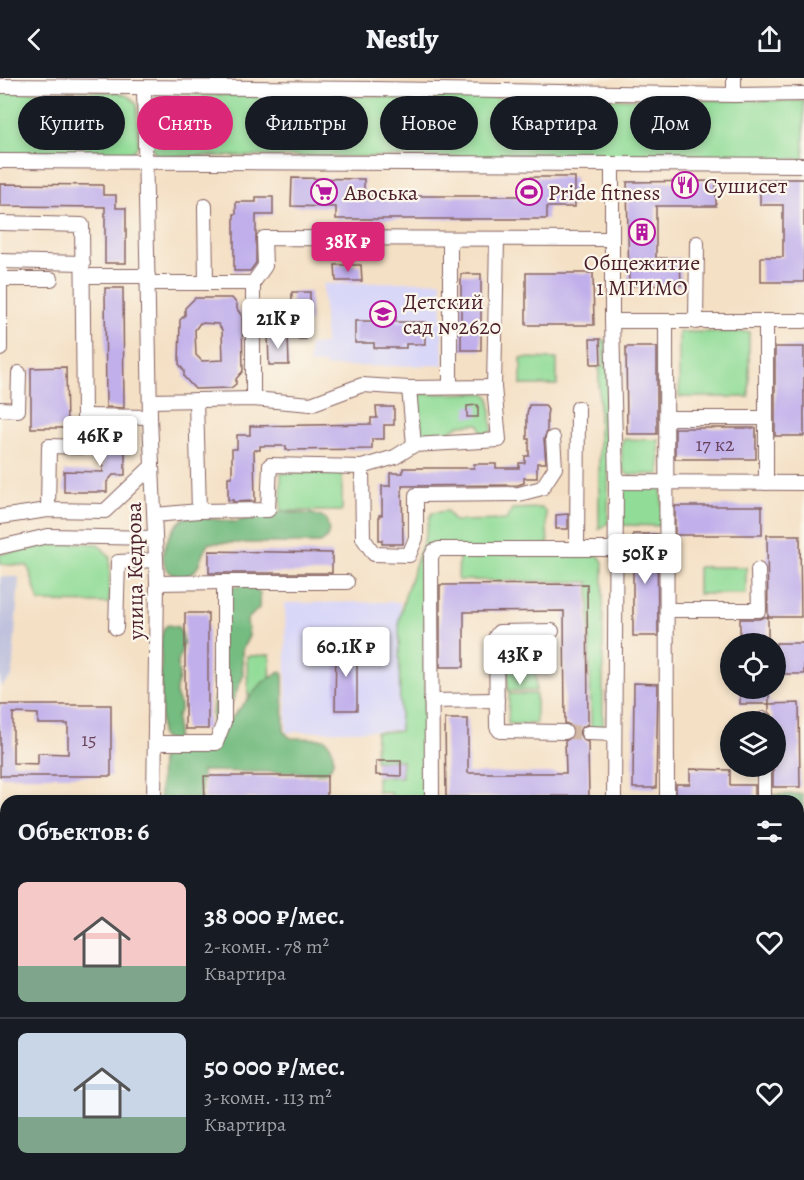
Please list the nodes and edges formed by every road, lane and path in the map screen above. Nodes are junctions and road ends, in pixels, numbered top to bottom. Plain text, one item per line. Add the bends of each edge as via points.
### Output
1 (734, 78) edge
2 (181, 83) edge
3 (197, 83) edge
4 (377, 83) edge
5 (0, 86) edge
6 (611, 86) edge
7 (144, 87) junction
8 (804, 94) edge
9 (734, 95) junction
10 (0, 161) edge
11 (146, 162) junction
12 (612, 165) junction
13 (804, 165) edge
14 (205, 206) dead end
15 (0, 223) edge
16 (450, 238) junction
17 (497, 239) junction
18 (611, 239) junction
19 (697, 243) dead end
20 (0, 261) edge
21 (0, 268) edge
22 (83, 270) junction
23 (0, 279) edge
24 (51, 279) dead end
25 (148, 279) junction
26 (206, 283) junction
27 (253, 283) junction
28 (612, 321) junction
29 (804, 321) edge
30 (666, 322) junction
31 (696, 322) junction
32 (766, 322) junction
33 (0, 349) edge
34 (19, 373) dead end
35 (450, 387) junction
36 (494, 387) junction
37 (409, 388) junction
38 (253, 399) junction
39 (196, 400) junction
40 (150, 401) junction
41 (578, 408) dead end
42 (0, 409) edge
43 (84, 416) junction
44 (150, 417) junction
45 (667, 418) junction
46 (766, 418) junction
47 (553, 438) dead end
48 (414, 446) junction
49 (153, 466) junction
50 (362, 467) junction
51 (616, 482) junction
52 (667, 482) junction
53 (766, 483) junction
54 (804, 483) edge
55 (48, 510) junction
56 (199, 511) junction
57 (155, 515) junction
58 (0, 518) edge
59 (155, 538) junction
60 (0, 547) edge
61 (578, 548) junction
62 (615, 549) junction
63 (156, 560) junction
64 (758, 570) dead end
65 (224, 582) junction
66 (347, 582) dead end
67 (157, 583) junction
68 (667, 610) junction
69 (116, 628) dead end
70 (552, 631) dead end
71 (497, 700) junction
72 (431, 701) junction
73 (565, 732) tunnel mouth
74 (588, 733) tunnel mouth
75 (614, 734) junction
76 (155, 743) junction
77 (764, 777) edge
78 (154, 795) edge
79 (432, 795) edge
80 (614, 795) edge
81 (667, 795) edge
82 (764, 795) edge

1 - 9 street
2 - 3 street
2 - 7 street
3 - 4 street
4 - 6 street
5 - 7 street
6 - 9 street
7 - 11 street, улица Кедрова
8 - 9 street
10 - 11 street
11 - 12 street
11 - 25 street, улица Кедрова
12 - 13 street
12 - 18 street
14 - 26 street
15 - 22 street via 82,225
16 - 17 street
16 - 27 street via 264,238 264,266
16 - 35 street
17 - 18 street
17 - 36 street
18 - 28 street
19 - 31 street
20 - 22 street
21 - 23 street
22 - 25 street
22 - 43 street
23 - 24 street
23 - 33 street
25 - 26 street
25 - 40 street, улица Кедрова
26 - 27 street
27 - 38 street
28 - 30 street
28 - 51 street
29 - 32 street
30 - 31 street
30 - 45 street
31 - 32 street
32 - 46 street
34 - 42 street via 18,410
35 - 36 street
35 - 37 street
36 - 48 street via 499,440
37 - 38 street via 362,385 311,404
37 - 48 street
38 - 39 street
39 - 40 street
39 - 56 street
40 - 44 street, улица Кедрова
41 - 61 street
43 - 44 street
43 - 55 street via 83,447 50,446
44 - 49 street, улица Кедрова
45 - 46 street
45 - 52 street
46 - 53 street
47 - 50 street via 555,468 542,488 519,494 416,495 416,538 409,555 374,554 363,537
48 - 50 street via 395,457
49 - 55 street via 105,511
49 - 57 street, улица Кедрова
50 - 56 street via 270,465 268,510
51 - 52 street
51 - 62 street
52 - 53 street
52 - 68 street
53 - 54 street
55 - 58 street
56 - 57 street
57 - 59 street, улица Кедрова
59 - 60 street via 48,536
59 - 63 street, улица Кедрова
61 - 62 street
61 - 72 street via 434,551 430,557
62 - 75 street
63 - 67 street, улица Кедрова
63 - 69 street via 118,562
64 - 68 street via 759,610
65 - 66 street
65 - 67 street
65 - 76 street via 224,722 216,742
67 - 76 street, улица Кедрова
68 - 81 street
70 - 71 street via 499,632
71 - 72 street
71 - 73 street via 496,727 500,731
72 - 79 street
74 - 75 street
75 - 80 street
76 - 78 street, улица Кедрова
77 - 82 street

